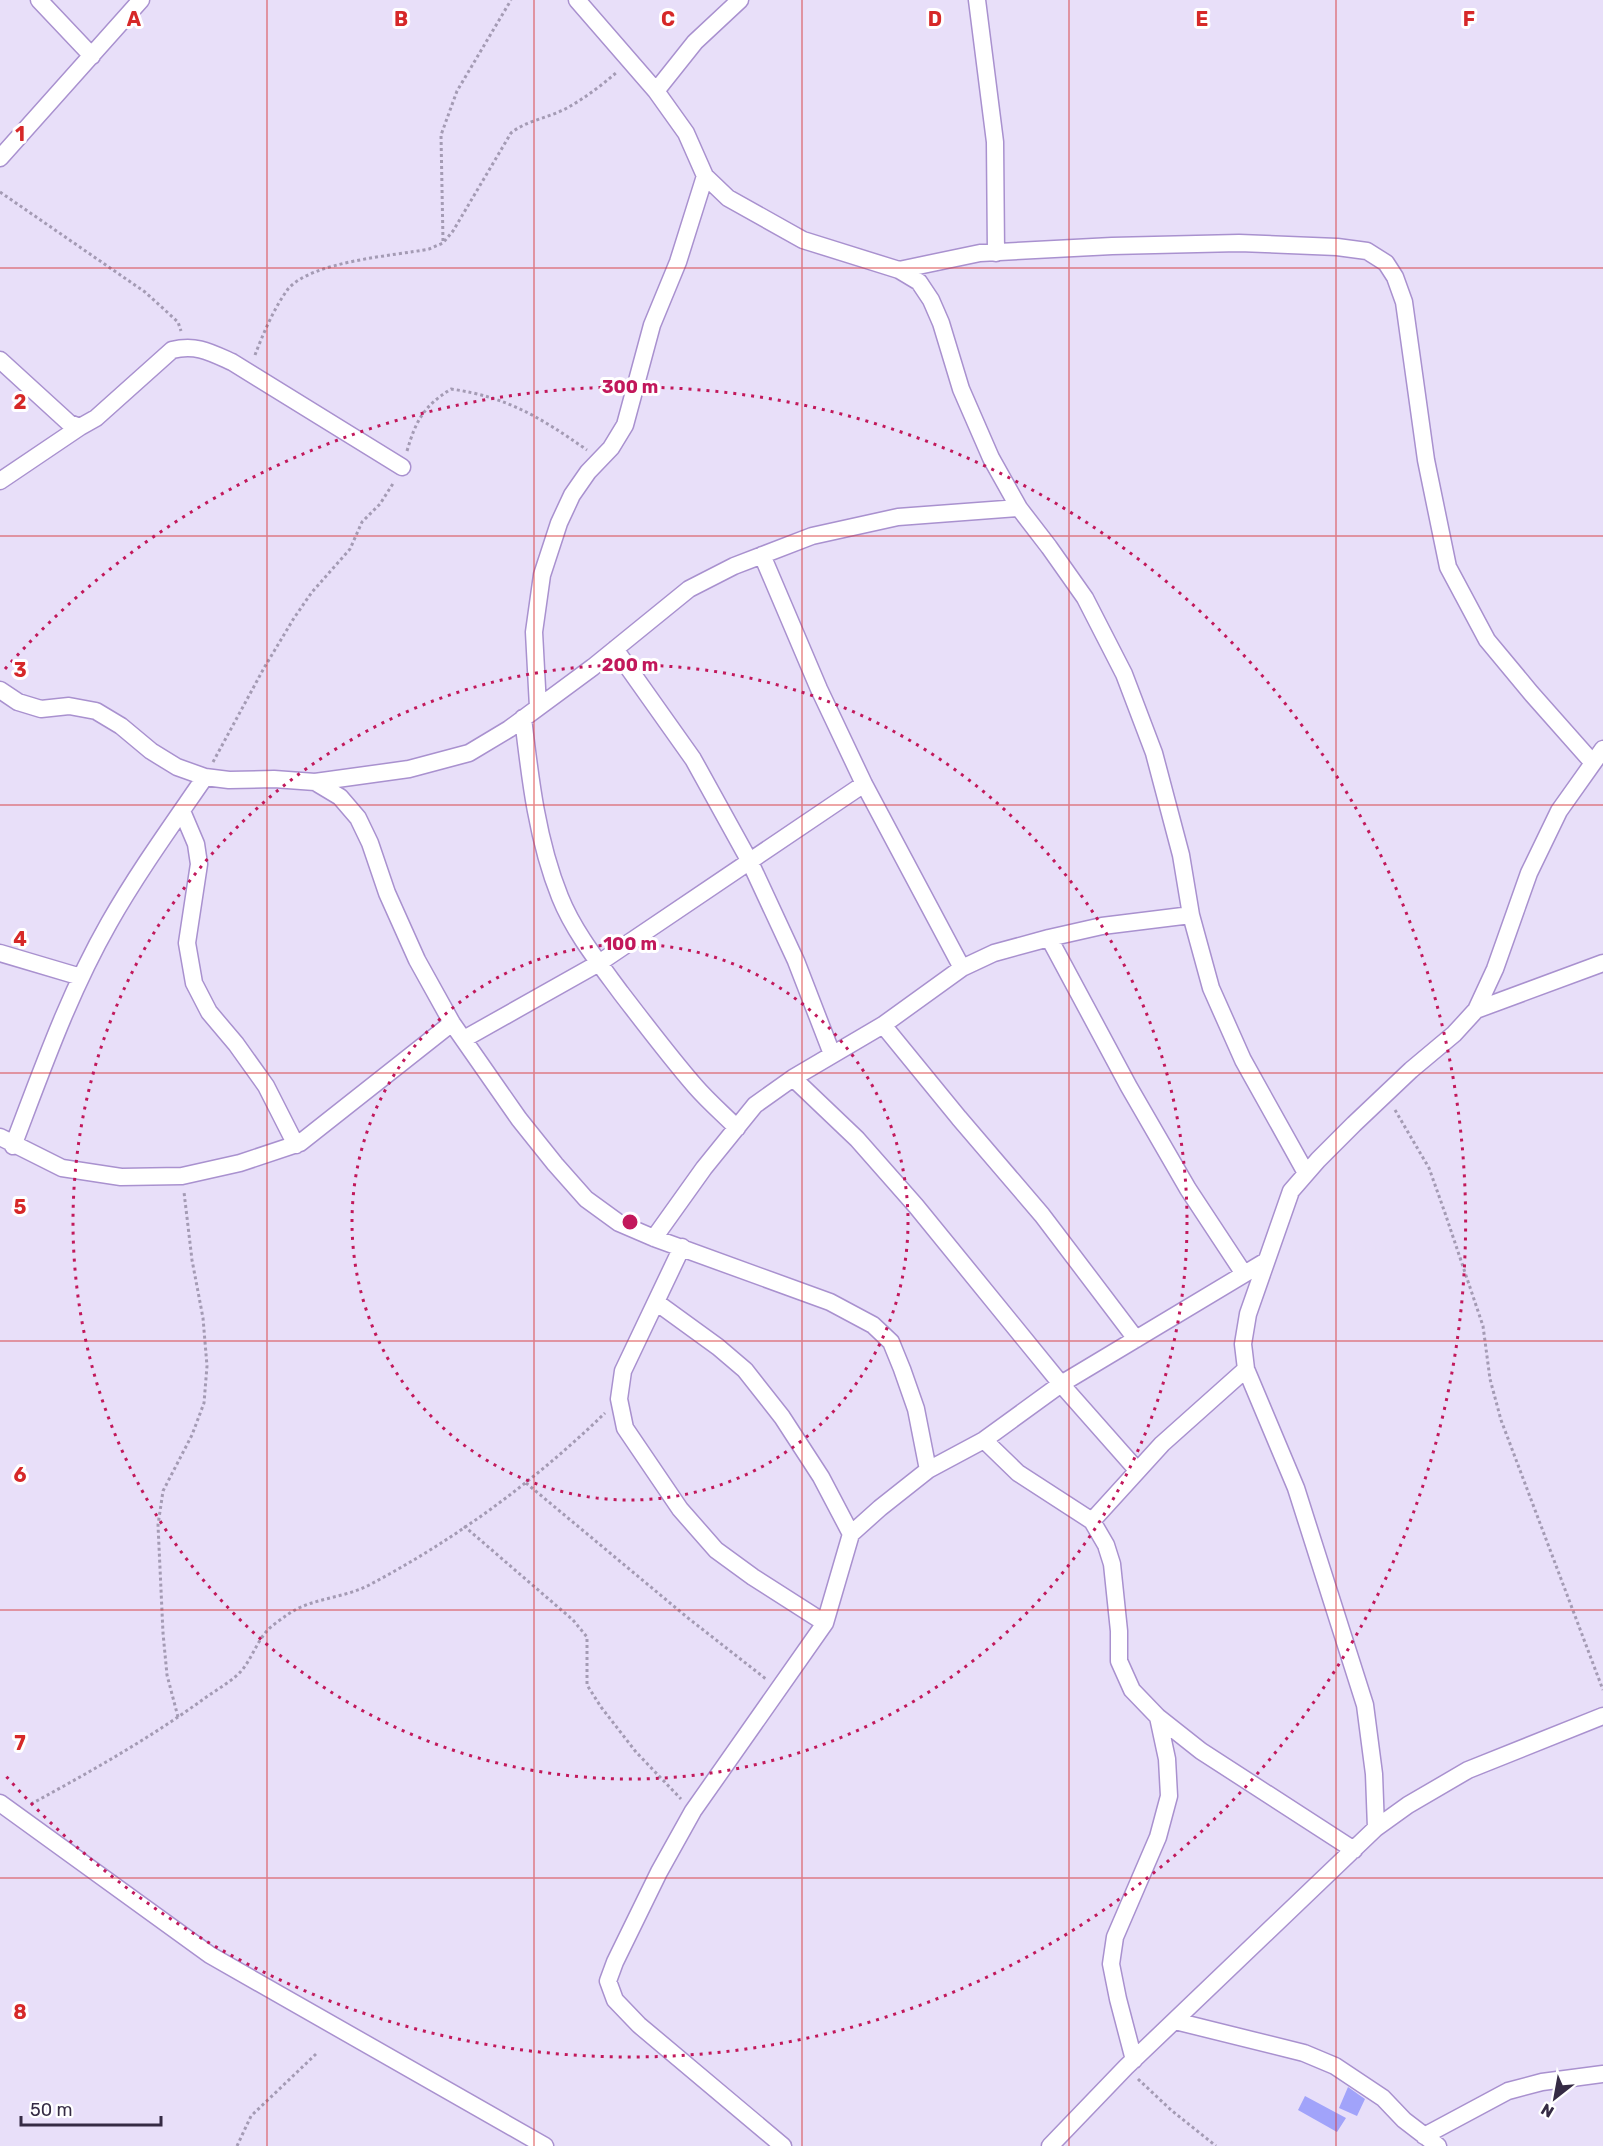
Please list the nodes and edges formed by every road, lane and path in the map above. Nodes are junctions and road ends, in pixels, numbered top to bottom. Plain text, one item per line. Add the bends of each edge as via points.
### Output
1 (39, 0) edge
2 (141, 0) edge
3 (512, 0) edge
4 (577, 0) edge
5 (740, 0) edge
6 (977, 0) edge
7 (92, 56) junction
8 (630, 61) junction
9 (656, 91) junction
10 (0, 158) edge
11 (705, 176) junction
12 (0, 192) edge
13 (443, 243) junction
14 (996, 253) junction
15 (898, 270) junction
16 (186, 346) junction
17 (0, 360) edge
18 (248, 372) junction
19 (80, 427) junction
20 (600, 459) junction
21 (402, 467) junction
22 (0, 481) edge
23 (1019, 508) junction
24 (762, 555) junction
25 (615, 649) junction
26 (0, 690) edge
27 (538, 706) junction
28 (523, 718) junction
29 (1598, 756) edge
30 (205, 777) junction
31 (315, 782) junction
32 (864, 784) junction
33 (182, 811) junction
34 (750, 862) junction
35 (1191, 915) junction
36 (1049, 938) junction
37 (0, 953) edge
38 (599, 963) junction
39 (1603, 963) edge
40 (962, 968) junction
41 (81, 977) junction
42 (1476, 1010) junction
43 (452, 1023) junction
44 (883, 1025) junction
45 (464, 1039) junction
46 (832, 1054) junction
47 (794, 1078) junction
48 (1385, 1094) junction
49 (737, 1128) junction
50 (7, 1142) edge
51 (296, 1145) junction
52 (1306, 1173) junction
53 (182, 1176) junction
54 (654, 1238) junction
55 (682, 1247) junction
56 (1266, 1261) junction
57 (1244, 1274) junction
58 (656, 1302) junction
59 (1136, 1339) junction
60 (1246, 1369) junction
61 (1061, 1384) junction
62 (619, 1399) junction
63 (984, 1440) junction
64 (928, 1470) junction
65 (1137, 1470) junction
66 (526, 1483) junction
67 (1092, 1521) junction
68 (465, 1526) junction
69 (851, 1534) junction
70 (825, 1623) junction
71 (779, 1689) junction
72 (1603, 1690) edge
73 (1603, 1716) edge
74 (178, 1717) junction
75 (1158, 1717) junction
76 (0, 1803) edge
77 (693, 1811) junction
78 (13, 1814) junction
79 (1376, 1828) junction
80 (1354, 1850) junction
81 (1175, 2021) junction
82 (316, 2054) dead end
83 (1130, 2064) junction
84 (1603, 2074) edge
85 (1424, 2136) junction
86 (237, 2146) edge
87 (545, 2146) edge
88 (783, 2146) edge
89 (1050, 2146) edge
90 (1216, 2146) edge
91 (1438, 2146) edge

1 - 7 street
2 - 7 street
3 - 13 path via 457,91 441,135
4 - 8 street
5 - 9 street via 695,42
6 - 14 street via 994,142
7 - 10 street
8 - 9 street
8 - 13 path via 599,88 567,108 511,133
9 - 11 street via 686,133
11 - 15 street via 728,198 803,240
11 - 20 street via 678,262 652,325 626,425
12 - 16 path via 145,292 178,322
13 - 18 path via 306,275 283,298
14 - 15 street
14 - 29 street via 1239,243 1367,251 1386,263 1404,302 1426,460 1448,567 1487,639 1531,693
15 - 23 street via 919,282 932,300 961,389 991,458
16 - 18 street via 207,350
16 - 19 street via 172,350 96,418
17 - 19 street via 69,423
18 - 21 street
19 - 22 street
20 - 21 path via 519,407 481,393 451,388 432,401 419,418
20 - 27 street via 572,495 542,575 534,632
21 - 30 path via 380,504 362,522 350,549 294,618
23 - 24 street via 898,517 812,536
23 - 35 street via 1085,598 1124,674 1154,753 1181,855
24 - 25 street via 689,589
24 - 32 street
25 - 27 street
25 - 34 street via 693,759
26 - 30 street via 18,702 41,709 69,706 96,711 177,767
27 - 28 street
28 - 31 street via 469,753 409,769
28 - 38 street via 538,825 560,897
29 - 42 street via 1559,811 1529,873
30 - 31 street
30 - 33 street
31 - 43 street via 340,797 358,818 417,960
32 - 34 street
32 - 40 street
33 - 41 street via 109,923
33 - 51 street via 196,844 199,864 187,943 194,983 209,1012 266,1086
34 - 38 street
34 - 46 street via 796,961
35 - 36 street via 1102,926
35 - 52 street via 1210,988
36 - 40 street via 994,953
36 - 57 street via 1128,1087 1188,1190
37 - 41 street
38 - 45 street
38 - 49 street via 696,1088
39 - 42 street
40 - 44 street
41 - 50 street
42 - 48 street
43 - 45 street
43 - 51 street
44 - 46 street
44 - 59 street via 1042,1215
45 - 54 street via 519,1119 586,1199 619,1223
46 - 47 street
47 - 49 street via 755,1105
47 - 61 street via 857,1139 916,1206
48 - 52 street
48 - 72 path via 1429,1168 1483,1326 1490,1379 1501,1420
49 - 54 street
50 - 53 street via 62,1168 121,1177
51 - 53 street
52 - 56 street via 1291,1191
53 - 74 path via 207,1366 204,1403 163,1491 158,1525 167,1675
54 - 55 street
55 - 58 street
55 - 64 street via 830,1302 873,1324 891,1342 902,1369 916,1409
56 - 57 street
56 - 60 street via 1248,1314 1243,1344
57 - 59 street
58 - 62 street via 623,1371
58 - 69 street via 745,1370 821,1477
59 - 61 street
60 - 65 street
60 - 79 street via 1296,1488 1365,1706
61 - 63 street
61 - 65 street
62 - 66 path
62 - 70 street via 625,1428 636,1446 680,1509 716,1550
63 - 64 street
63 - 67 street via 1018,1473
64 - 69 street
65 - 67 street
66 - 68 path
66 - 71 path
67 - 75 street via 1112,1564 1119,1661 1132,1690
68 - 74 path via 360,1590 302,1605 285,1616 266,1632 237,1676
68 - 77 path via 580,1628 587,1637 587,1685 636,1752
69 - 70 street
70 - 71 street
71 - 77 street
73 - 79 street via 1468,1770
74 - 78 path
75 - 80 street via 1201,1751
75 - 83 street via 1167,1759 1169,1796 1158,1837 1115,1937 1111,1964
76 - 78 street
77 - 88 street via 640,1908 608,1981 615,2000 639,2025
78 - 87 street via 210,1955
79 - 80 street
80 - 81 street
81 - 83 street
81 - 85 street via 1304,2053 1335,2066 1383,2098
82 - 86 path via 251,2116
83 - 89 street
83 - 90 path via 1171,2110
84 - 85 street via 1508,2091
85 - 91 street

